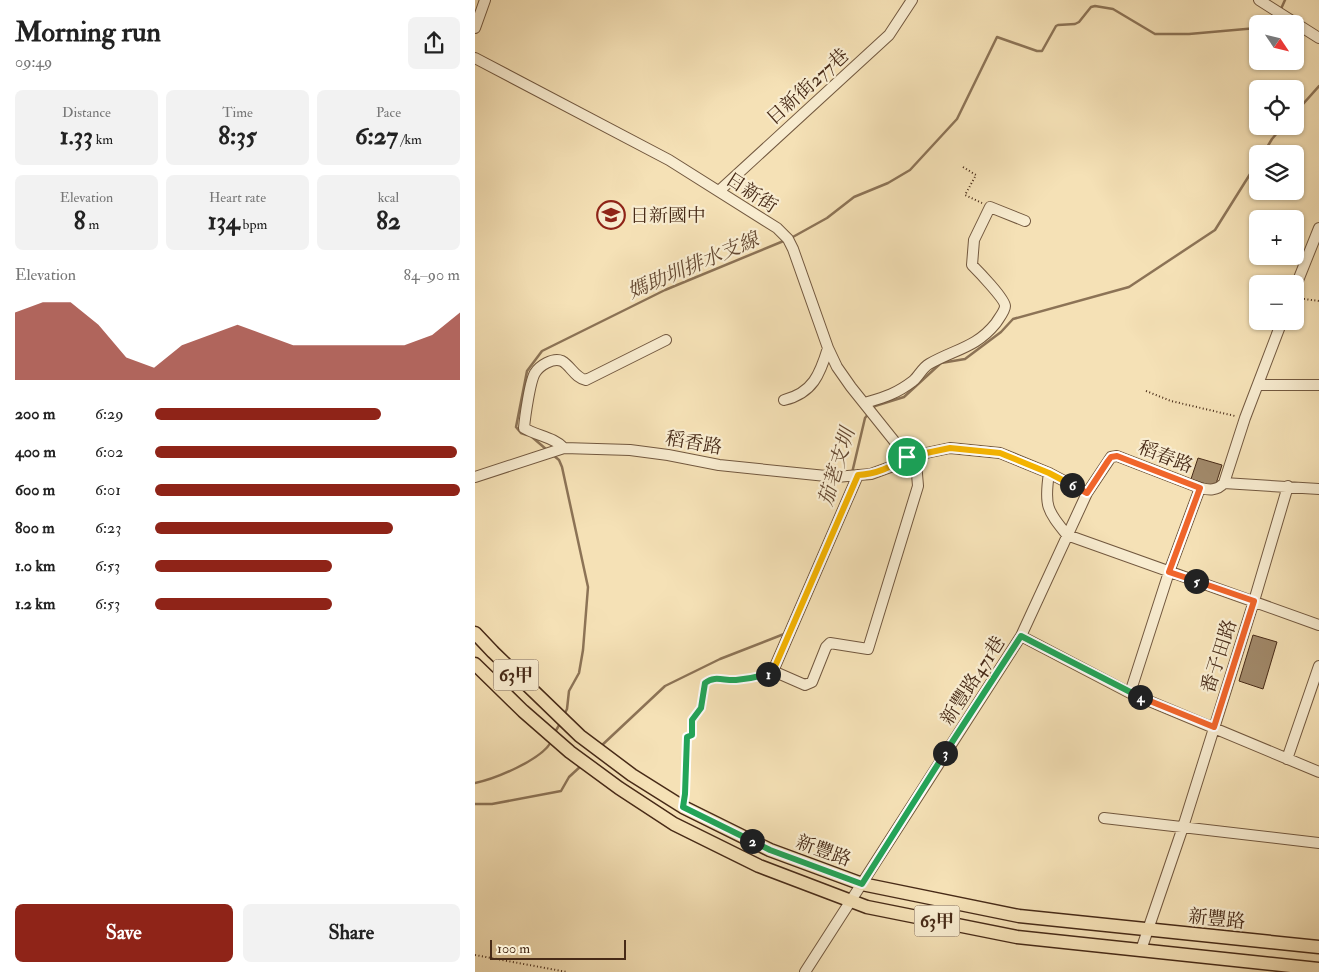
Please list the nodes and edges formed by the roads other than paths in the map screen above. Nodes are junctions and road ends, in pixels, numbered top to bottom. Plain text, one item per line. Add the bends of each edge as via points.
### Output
1 (485, 0) edge
2 (912, 0) edge
3 (1259, 0) edge
4 (475, 28) edge
5 (1319, 38) edge
6 (475, 58) edge
7 (719, 191) junction
8 (1025, 221) dead end
9 (1319, 228) edge
10 (1300, 275) edge
11 (1279, 330) edge
12 (666, 340) dead end
13 (828, 348) junction
14 (1319, 384) edge
15 (1258, 385) junction
16 (784, 400) dead end
17 (865, 404) junction
18 (564, 448) junction
19 (907, 457) junction
20 (1049, 473) junction
21 (858, 475) junction
22 (475, 477) edge
23 (1224, 483) junction
24 (1288, 486) junction
25 (1200, 488) junction
26 (1319, 489) edge
27 (1087, 493) junction
28 (1067, 535) junction
29 (1169, 572) junction
30 (1254, 601) junction
31 (1319, 625) edge
32 (475, 633) edge
33 (1021, 636) junction
34 (475, 664) edge
35 (1319, 666) edge
36 (1131, 693) junction
37 (1214, 727) junction
38 (1287, 759) junction
39 (1319, 772) edge
40 (1103, 818) dead end
41 (1183, 827) junction
42 (1319, 843) edge
43 (862, 884) junction
44 (851, 902) junction
45 (1149, 930) junction
46 (1319, 947) edge
47 (1141, 950) junction
48 (1319, 969) edge
49 (805, 972) edge

1 - 4 street
2 - 7 street, 日新街277巷 via 889,35
3 - 5 street
6 - 7 street, 日新街 via 669,160
7 - 13 street, 日新街 via 777,228 788,239
8 - 17 street via 990,207 974,240 972,265 1005,304 1000,318 987,333 959,352 926,366 915,379 893,395
9 - 10 street
11 - 15 street
12 - 18 street via 586,380 555,360 535,373 524,428 559,442
13 - 16 street via 820,373 810,386 798,397
13 - 17 street, 日新街
14 - 15 street
15 - 23 street
17 - 19 street, 日新街
18 - 21 street, 稻香路 via 630,450 719,465 836,477
18 - 22 street, 稻香路
19 - 20 street via 950,448 1000,453
19 - 21 street, 稻香路 via 893,466
19 - 21 street, 日新街 via 916,462 918,486 868,649 830,643 812,682 805,685 773,671
20 - 27 street
20 - 28 street via 1045,496 1051,516
23 - 24 street, 稻春路
23 - 25 street, 稻春路 via 1211,490
24 - 26 street, 稻春路
24 - 30 street, 番子田路
25 - 27 street, 稻春路 via 1117,456 1111,457
25 - 29 street
27 - 28 street, 新豐路471巷
28 - 29 street
28 - 33 street, 新豐路471巷
29 - 30 street
29 - 36 street
30 - 31 street
30 - 37 street, 番子田路
32 - 43 main road, 新豐路 / 63甲 via 562,719 632,775 683,807 770,850
33 - 36 street
33 - 43 street, 新豐路471巷
34 - 44 main road, 新豐路 / 63甲 via 523,711 584,762 674,824 759,866
35 - 38 street
36 - 37 street
37 - 38 street
37 - 41 street, 番子田路
38 - 39 street
40 - 41 street
41 - 42 street
41 - 45 street, 番子田路
43 - 44 street, 新豐路471巷
43 - 45 main road, 新豐路 / 63甲 via 1019,916
44 - 47 main road, 新豐路 / 63甲 via 1017,937
44 - 49 street, 新豐路471巷
45 - 46 main road, 新豐路 / 63甲
45 - 47 street, 番子田路
47 - 48 main road, 新豐路 / 63甲

